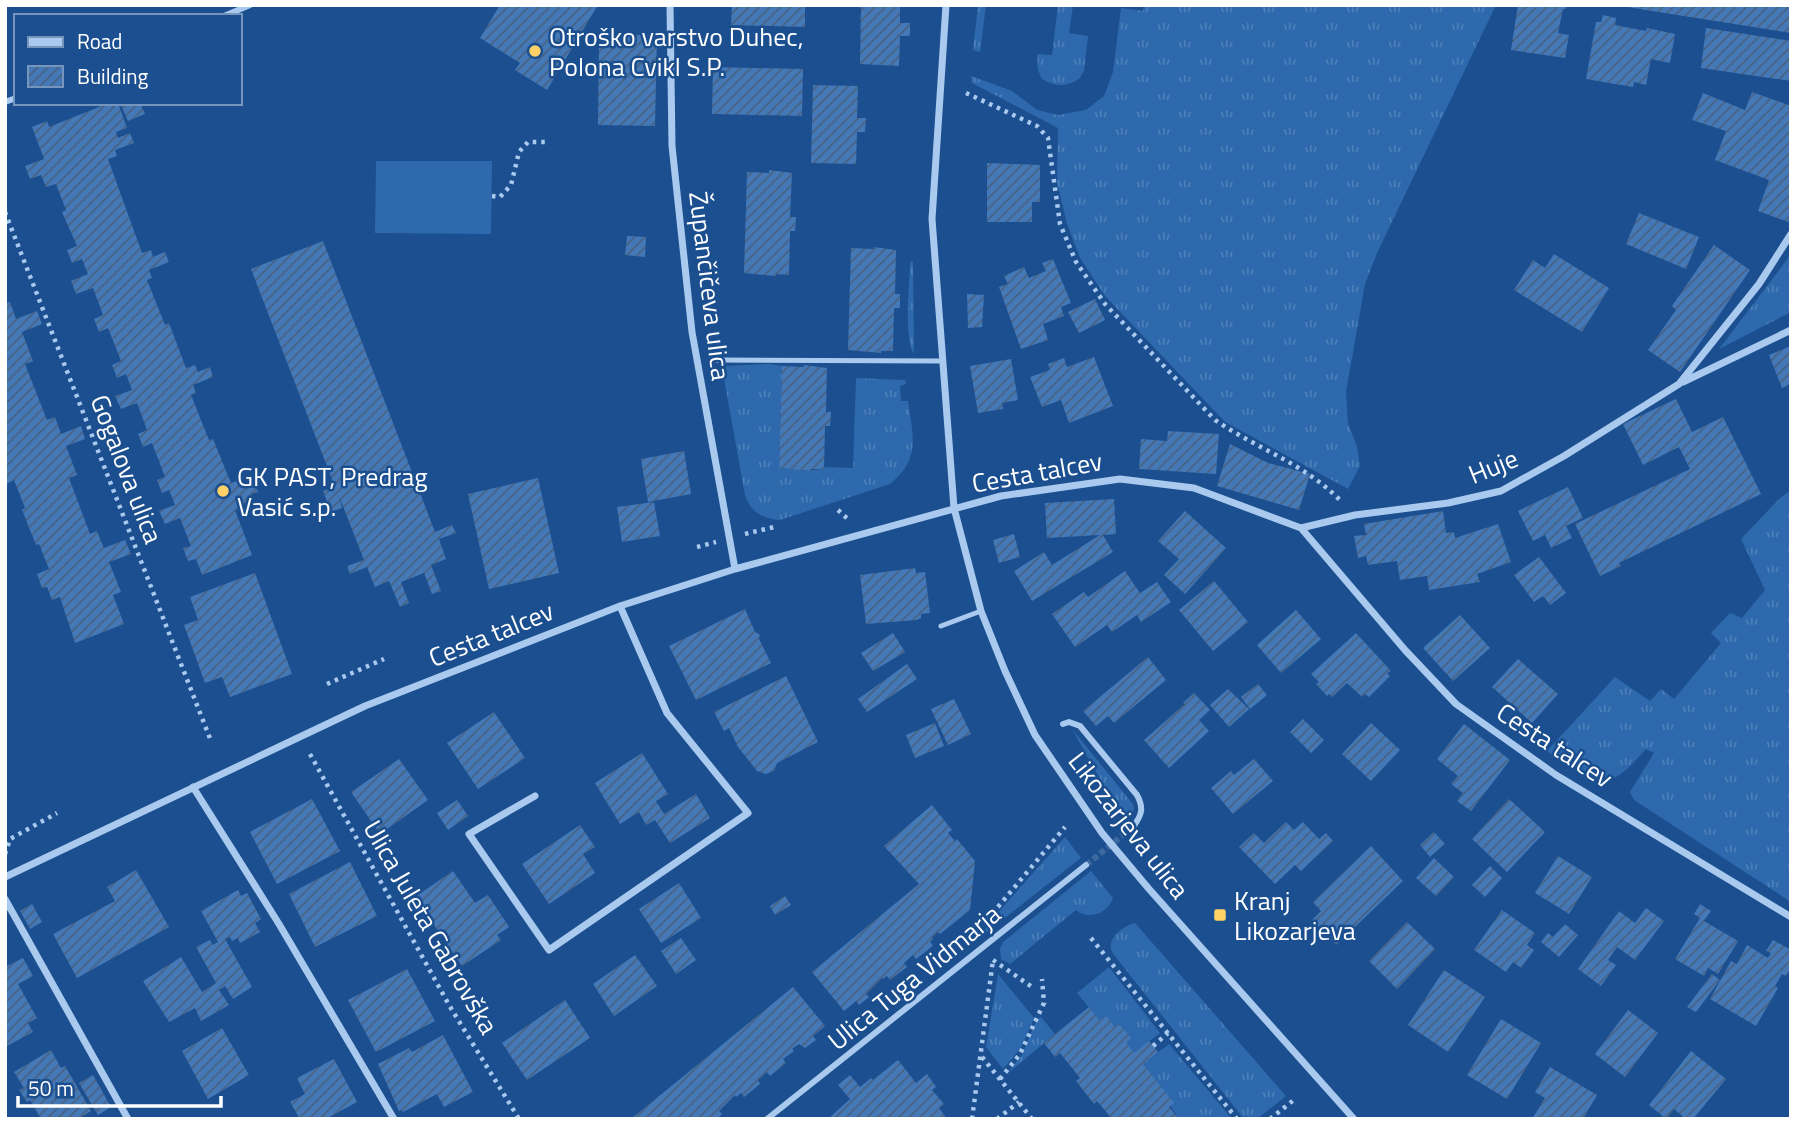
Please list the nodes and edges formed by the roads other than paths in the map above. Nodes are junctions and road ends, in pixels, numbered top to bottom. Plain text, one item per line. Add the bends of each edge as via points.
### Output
1 (250, 5) edge
2 (670, 5) edge
3 (946, 5) edge
4 (229, 14) edge
5 (1791, 234) edge
6 (1791, 330) edge
7 (716, 360) dead end
8 (941, 361) junction
9 (1679, 384) junction
10 (954, 508) junction
11 (1301, 528) junction
12 (735, 569) junction
13 (620, 606) junction
14 (981, 611) junction
15 (942, 626) dead end
16 (1063, 724) dead end
17 (193, 787) junction
18 (535, 796) dead end
19 (1133, 827) tunnel mouth
20 (1086, 865) tunnel mouth
21 (5, 877) edge
22 (5, 899) edge
23 (1791, 917) edge
24 (128, 1119) edge
25 (394, 1119) edge
26 (767, 1119) edge
27 (1353, 1119) edge

1 - 4 street
2 - 12 street, Župančičeva ulica via 672,146 690,319
3 - 8 street via 932,219
5 - 9 street, Huje via 1759,284
6 - 9 street, Huje
7 - 8 lane
8 - 10 street
9 - 11 street, Huje via 1501,491
10 - 11 street, Cesta talcev via 1001,496 1119,479 1194,488
10 - 12 street, Cesta talcev
10 - 14 street, Likozarjeva ulica
11 - 23 street, Cesta talcev via 1456,704 1556,775
12 - 13 street, Cesta talcev
13 - 17 street, Cesta talcev via 365,706
13 - 18 street via 667,713 748,813 549,950 469,834
14 - 15 lane
14 - 27 street, Likozarjeva ulica via 1035,735 1102,833
16 - 19 street via 1080,726 1137,795 1142,805
17 - 21 street, Cesta talcev
17 - 25 street
20 - 26 street, Ulica Tuga Vidmarja
22 - 24 street

